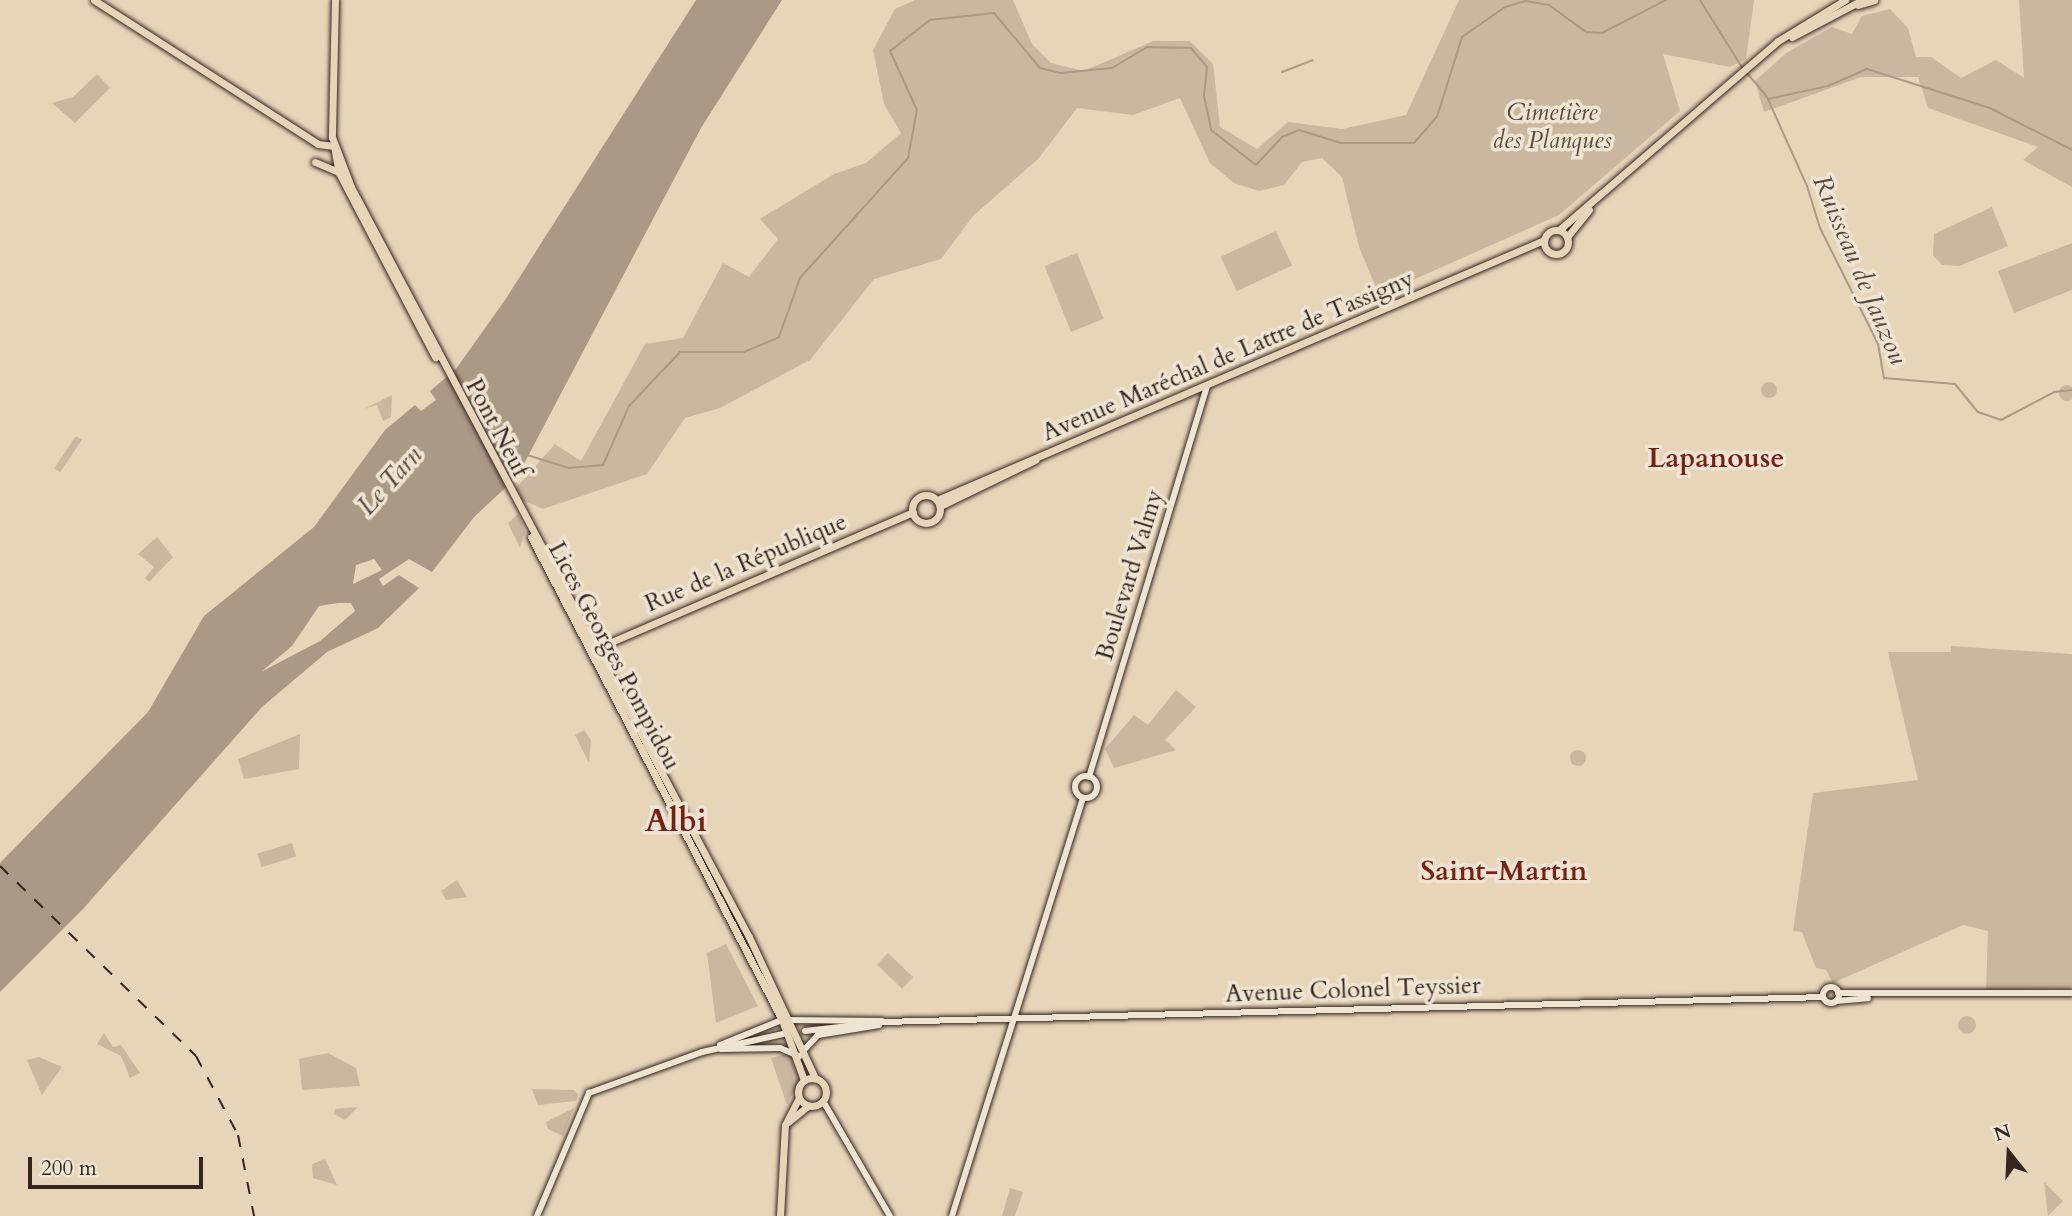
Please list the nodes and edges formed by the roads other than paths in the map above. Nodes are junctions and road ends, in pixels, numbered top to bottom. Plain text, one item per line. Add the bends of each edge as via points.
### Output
1 (94, 0) edge
2 (335, 0) edge
3 (1862, 0) edge
4 (1874, 0) edge
5 (1846, 4) edge
6 (334, 146) junction
7 (315, 162) dead end
8 (339, 173) junction
9 (1617, 182) junction
10 (1559, 230) junction
11 (1567, 237) junction
12 (1544, 243) junction
13 (444, 368) junction
14 (1207, 386) junction
15 (515, 503) joint
16 (938, 503) junction
17 (913, 512) junction
18 (531, 532) junction
19 (595, 649) junction
20 (1089, 777) junction
21 (1083, 798) junction
22 (1838, 993) junction
23 (2072, 993) edge
24 (1873, 996) junction
25 (1823, 997) junction
26 (1836, 1001) junction
27 (1014, 1018) junction
28 (786, 1020) junction
29 (883, 1022) junction
30 (805, 1031) dead end
31 (783, 1034) dead end
32 (715, 1048) junction
33 (802, 1053) junction
34 (816, 1078) junction
35 (804, 1080) junction
36 (589, 1093) junction
37 (799, 1098) junction
38 (823, 1101) junction
39 (808, 1106) junction
40 (785, 1125) junction
41 (538, 1216) edge
42 (780, 1216) edge
43 (890, 1216) edge
44 (952, 1216) edge

1 - 6 main road via 318,144
2 - 6 main road
3 - 5 main road
4 - 5 main road
5 - 9 main road via 1753,62
6 - 8 main road
6 - 13 main road
7 - 8 main road
8 - 13 main road
9 - 10 main road
9 - 11 main road
10 - 11 main road
10 - 12 main road
11 - 12 main road via 1560,253
12 - 14 main road, Avenue Maréchal de Lattre de Tassigny
13 - 15 main road, Pont Neuf
14 - 16 main road, Avenue Maréchal de Lattre de Tassigny
14 - 20 main road, Boulevard Valmy
15 - 18 main road, Lices Georges Pompidou
16 - 17 main road via 919,497
16 - 17 main road via 930,522
17 - 19 main road, Rue de la République
18 - 19 main road, Lices Georges Pompidou
18 - 28 main road, Lices Georges Pompidou
19 - 28 main road, Lices Georges Pompidou via 731,904
20 - 21 main road via 1097,788
20 - 21 main road via 1076,783
21 - 27 main road
22 - 24 main road
22 - 25 main road via 1827,988
22 - 26 main road
23 - 24 main road
24 - 26 main road
25 - 26 main road
25 - 27 main road, Avenue Colonel Teyssier
27 - 29 main road, Avenue Colonel Teyssier
27 - 44 main road
28 - 29 main road
28 - 32 main road
28 - 33 main road
29 - 30 main road
29 - 33 main road via 818,1035
31 - 32 main road
32 - 33 main road via 780,1048
32 - 36 main road
33 - 34 main road
33 - 35 main road
34 - 35 main road
34 - 38 main road via 825,1087
35 - 37 main road
36 - 41 main road
36 - 41 main road
37 - 39 main road
37 - 40 main road
38 - 39 main road
38 - 43 main road
39 - 40 main road
40 - 42 main road

